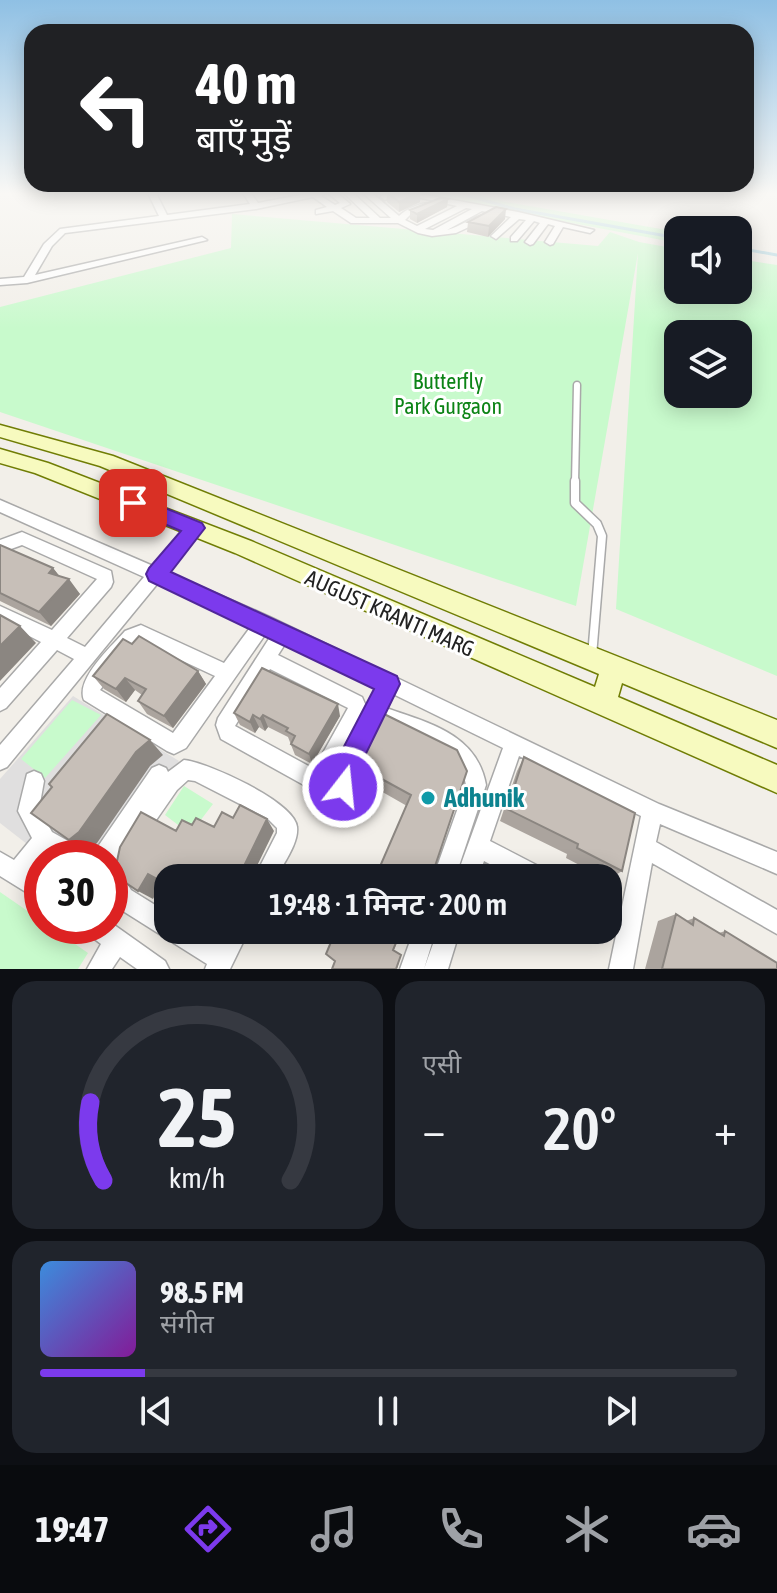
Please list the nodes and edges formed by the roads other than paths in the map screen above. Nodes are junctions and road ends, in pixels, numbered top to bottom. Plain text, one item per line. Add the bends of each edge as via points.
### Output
1 (52, 238) edge
2 (533, 238) edge
3 (552, 238) edge
4 (579, 238) edge
5 (202, 240) dead end
6 (577, 241) dead end
7 (530, 242) dead end
8 (550, 242) dead end
9 (27, 280) junction
10 (0, 282) edge
11 (577, 385) dead end
12 (0, 431) edge
13 (1, 459) edge
14 (0, 506) edge
15 (195, 528) junction
16 (0, 547) edge
17 (156, 574) junction
18 (3, 619) edge
19 (264, 622) junction
20 (283, 632) junction
21 (54, 638) junction
22 (86, 656) junction
23 (267, 658) junction
24 (603, 662) junction
25 (227, 673) junction
26 (389, 684) junction
27 (0, 702) edge
28 (603, 705) junction
29 (373, 712) junction
30 (777, 734) edge
31 (514, 744) junction
32 (0, 760) edge
33 (159, 775) dead end
34 (777, 779) edge
35 (34, 781) dead end
36 (347, 795) dead end
37 (652, 811) junction
38 (45, 839) joint
39 (116, 840) edge
40 (478, 846) junction
41 (645, 847) junction
42 (777, 863) edge
43 (272, 864) edge
44 (449, 864) edge
45 (472, 864) edge
46 (512, 864) edge
47 (8, 868) edge
48 (154, 917) edge
49 (777, 923) edge
50 (115, 944) edge
51 (123, 944) edge
52 (193, 944) edge
53 (231, 944) edge
54 (420, 944) edge
55 (444, 944) edge
56 (220, 964) edge
57 (99, 969) edge
58 (157, 969) edge
59 (412, 969) edge
60 (436, 969) edge
61 (621, 969) edge

1 - 9 street
2 - 7 street
3 - 8 street
4 - 6 street
5 - 9 street
9 - 10 street
11 - 24 lane via 575,503 602,536
12 - 24 main road, AUGUST KRANTI MARG via 106,461
13 - 15 main road, AUGUST KRANTI MARG via 41,468
14 - 17 street
15 - 17 street
15 - 28 main road, AUGUST KRANTI MARG
16 - 21 street via 22,538 105,576
17 - 19 street
17 - 22 street
18 - 21 street
19 - 20 street
19 - 25 street
20 - 23 street
20 - 26 street
21 - 22 street
21 - 27 street
22 - 32 street
23 - 23 street via 225,725 228,732 319,780 356,703
24 - 28 main road
24 - 30 main road, AUGUST KRANTI MARG
25 - 25 street via 174,744 90,694 91,685 131,636 141,633
26 - 29 street
26 - 31 street
28 - 34 main road, AUGUST KRANTI MARG
29 - 36 street via 341,777
29 - 44 street via 449,745 477,772
31 - 37 street
31 - 40 street
33 - 39 street
35 - 38 street via 28,811
37 - 41 street
37 - 42 street
38 - 47 street
40 - 45 street
40 - 46 street
41 - 49 street
41 - 61 street
43 - 48 street via 287,824 274,811 197,771 184,770 154,804 117,868 115,884 123,898
50 - 57 street
51 - 58 street
52 - 56 street
53 - 56 street
54 - 59 street
55 - 60 street

